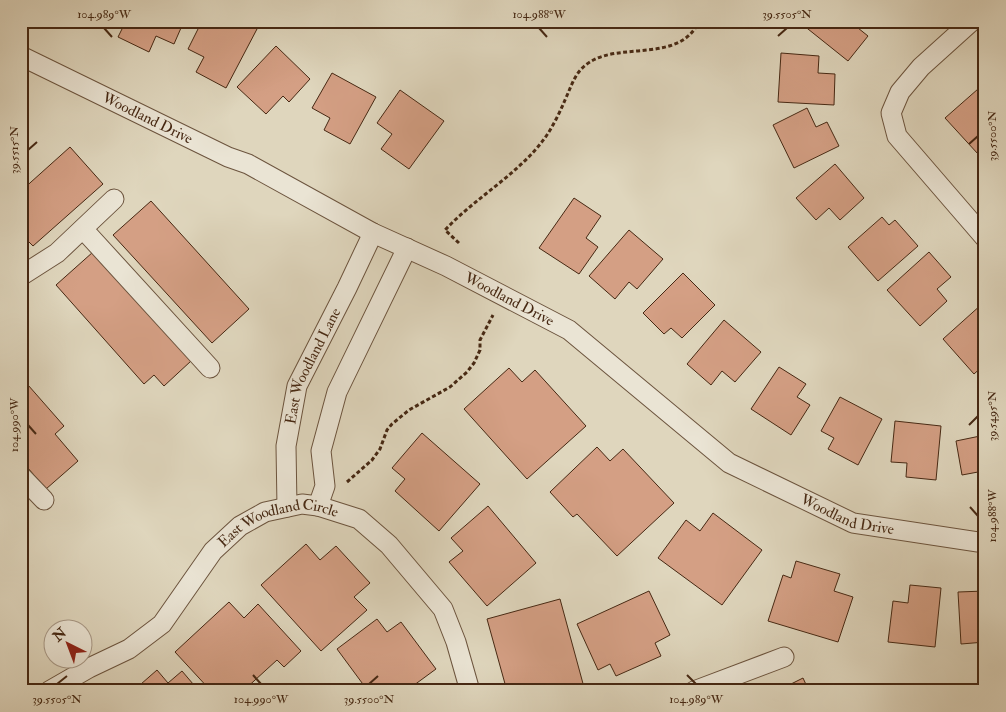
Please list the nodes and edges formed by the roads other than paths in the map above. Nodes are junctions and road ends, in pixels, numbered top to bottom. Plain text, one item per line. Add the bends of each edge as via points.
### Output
1 (972, 21) edge
2 (21, 56) edge
3 (114, 199) dead end
4 (83, 229) junction
5 (373, 233) junction
6 (985, 238) edge
7 (407, 248) junction
8 (21, 276) edge
9 (210, 368) dead end
10 (21, 476) edge
11 (44, 500) dead end
12 (318, 506) junction
13 (287, 507) junction
14 (985, 540) edge
15 (784, 657) dead end
16 (49, 691) edge
17 (470, 691) edge
18 (694, 691) edge

1 - 6 street via 921,67 900,92 892,113 897,136
2 - 5 street, Woodland Drive via 228,158 248,164
3 - 4 street
4 - 8 street via 57,253
4 - 9 street
5 - 7 street, Woodland Drive
5 - 13 street, East Woodland Lane via 297,386 286,446
7 - 12 street, East Woodland Lane via 337,392 321,451 325,486
7 - 14 street, Woodland Drive via 569,330 729,463 853,524 978,542
10 - 11 street
12 - 13 street, East Woodland Circle via 302,504
12 - 17 street, East Woodland Circle via 359,518 416,576 443,609
13 - 16 street, East Woodland Circle via 265,512 240,526 213,551 156,629 129,649
15 - 18 street

